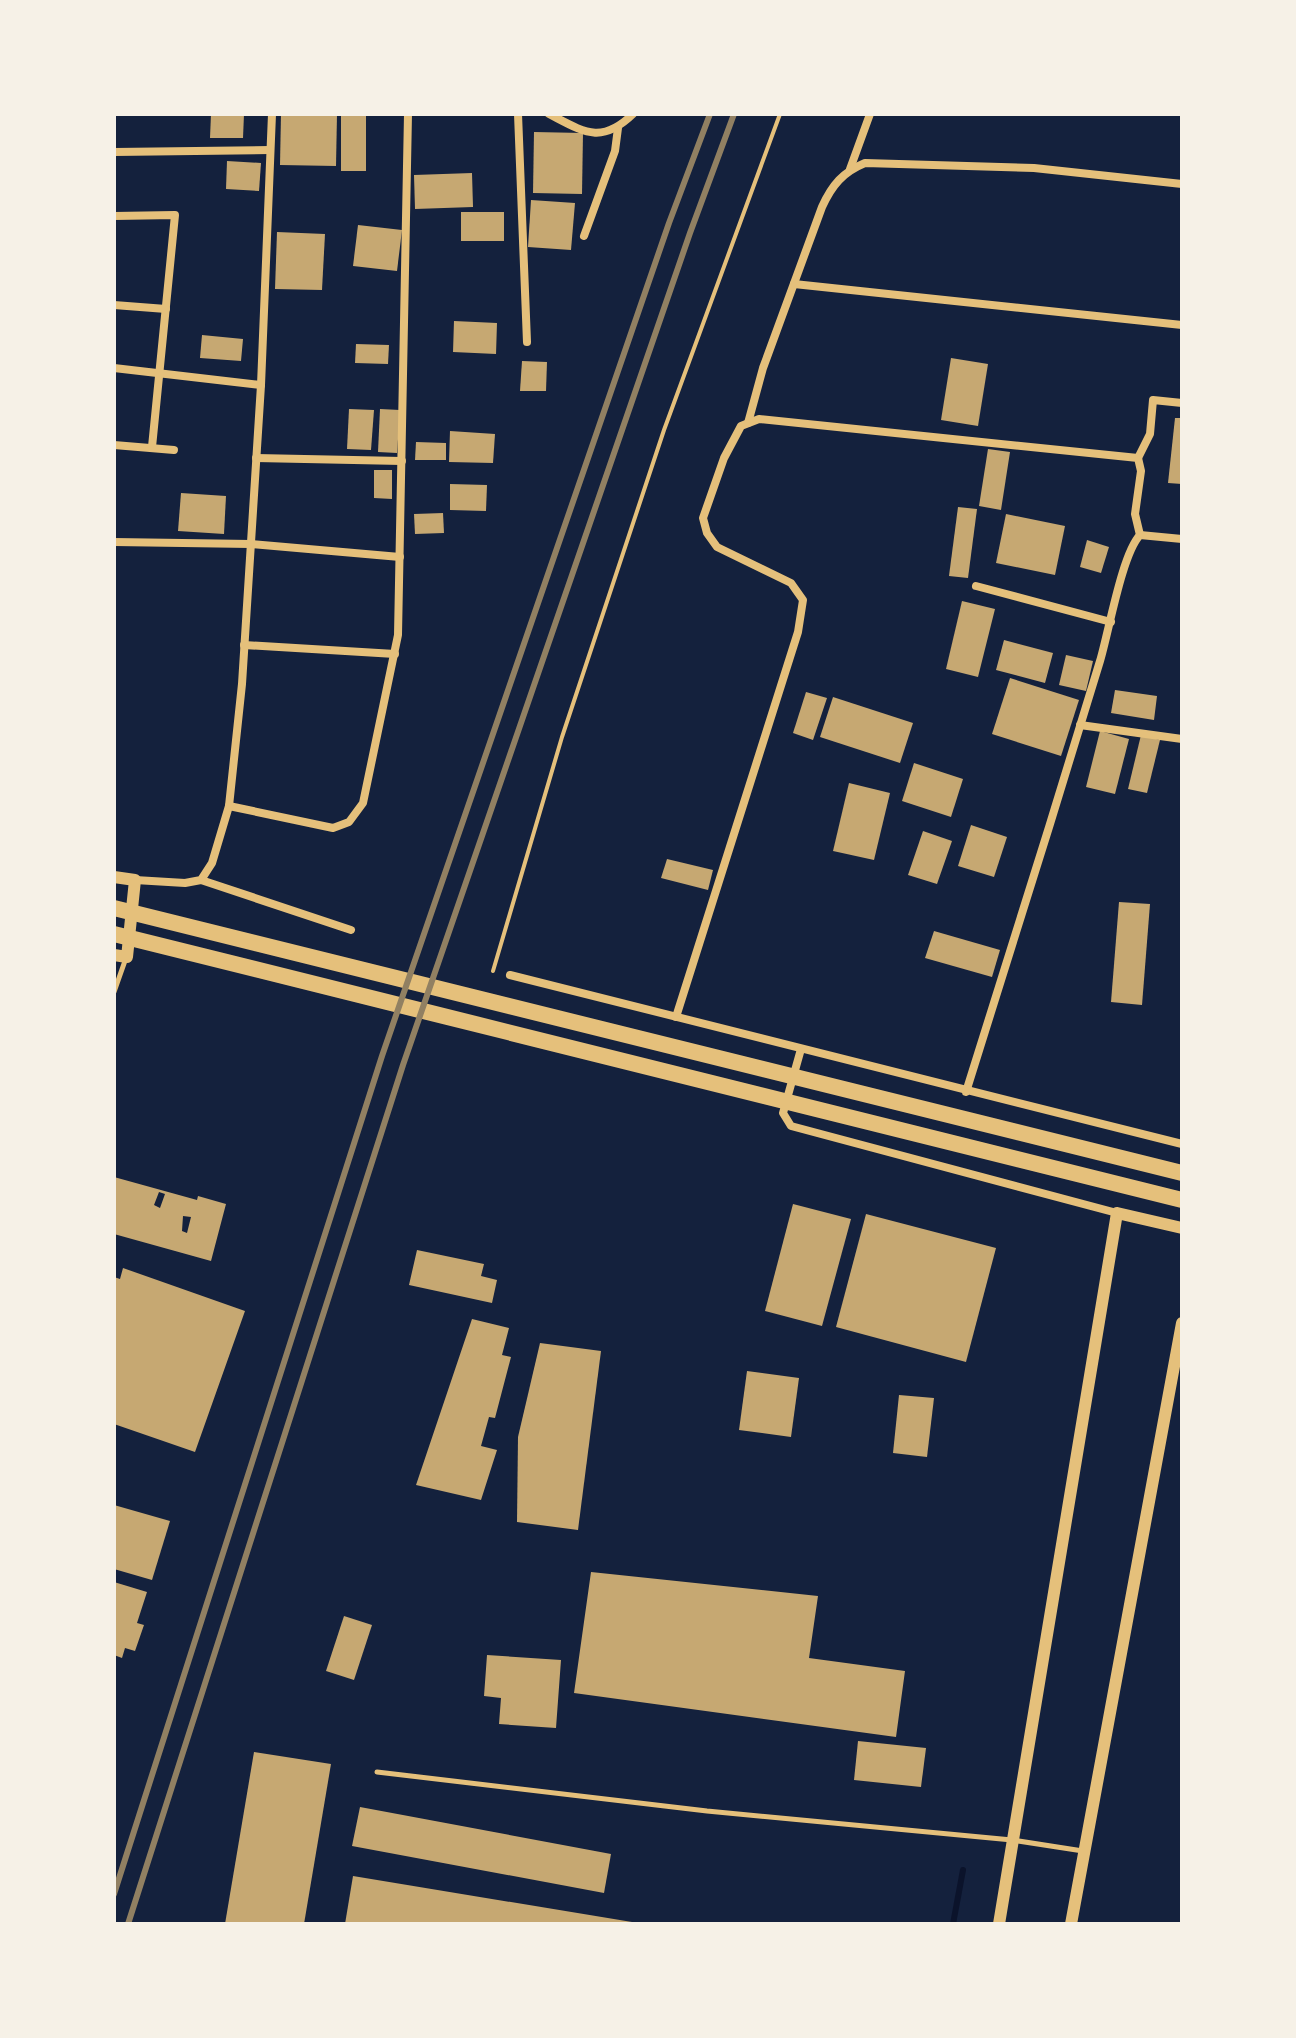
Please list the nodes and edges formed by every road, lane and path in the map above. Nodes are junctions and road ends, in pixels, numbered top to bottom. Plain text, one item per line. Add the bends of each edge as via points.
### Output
1 (272, 114) edge
2 (408, 114) edge
3 (518, 114) edge
4 (549, 114) edge
5 (633, 114) edge
6 (780, 114) edge
7 (870, 114) edge
8 (618, 128) junction
9 (270, 150) junction
10 (114, 152) edge
11 (850, 169) junction
12 (1182, 184) edge
13 (114, 216) edge
14 (584, 236) dead end
15 (794, 284) junction
16 (114, 305) edge
17 (166, 309) junction
18 (1182, 325) edge
19 (527, 342) dead end
20 (114, 368) edge
21 (160, 374) junction
22 (261, 385) junction
23 (1182, 403) edge
24 (748, 423) junction
25 (114, 445) edge
26 (152, 447) junction
27 (174, 450) dead end
28 (256, 458) junction
29 (1138, 458) junction
30 (402, 461) junction
31 (1140, 535) junction
32 (1182, 539) edge
33 (114, 542) edge
34 (251, 544) junction
35 (400, 557) junction
36 (976, 586) dead end
37 (1111, 622) junction
38 (244, 645) junction
39 (395, 654) junction
40 (1080, 725) junction
41 (1182, 739) edge
42 (229, 806) junction
43 (114, 877) edge
44 (135, 880) junction
45 (201, 880) junction
46 (114, 908) edge
47 (351, 930) dead end
48 (114, 934) edge
49 (120, 956) edge
50 (493, 971) dead end
51 (510, 975) dead end
52 (114, 992) edge
53 (676, 1017) junction
54 (801, 1049) junction
55 (966, 1092) junction
56 (1182, 1144) edge
57 (1182, 1173) edge
58 (1182, 1200) edge
59 (1117, 1213) junction
60 (1182, 1228) edge
61 (1182, 1323) edge
62 (377, 1772) dead end
63 (1012, 1840) junction
64 (1083, 1851) junction
65 (999, 1924) edge
66 (1071, 1924) edge

1 - 9 street
2 - 30 street
3 - 19 street
4 - 8 street via 593,134
5 - 8 street
6 - 50 path via 640,503 562,737
7 - 11 street
8 - 14 street via 615,151
9 - 10 street
9 - 22 street
11 - 12 street via 865,163 1034,168
11 - 15 street via 831,188
13 - 17 street via 175,215
15 - 18 street
15 - 24 street
16 - 17 street
17 - 21 street
20 - 21 street
21 - 22 street
21 - 26 street
22 - 28 street
23 - 29 street via 1153,400 1150,434
24 - 29 street via 759,419
24 - 53 street via 741,426 724,458 703,518 707,533 717,547 791,583 803,600 798,632
25 - 26 street
26 - 27 street
28 - 30 street
28 - 34 street
29 - 31 street via 1135,514
30 - 35 street
31 - 32 street
31 - 37 street via 1129,549
33 - 34 street
34 - 35 street
34 - 38 street
35 - 39 street
36 - 37 street
37 - 40 street
38 - 39 street
38 - 42 street
39 - 42 street via 363,803 349,822 333,828
40 - 41 street
40 - 55 street
42 - 45 street via 212,863
43 - 44 street
44 - 45 street
44 - 49 street
45 - 47 street
46 - 57 highway
48 - 58 highway
49 - 52 lane
51 - 53 street
53 - 54 street
54 - 55 street
54 - 59 street via 783,1113 791,1126
55 - 56 street
59 - 60 street
59 - 63 street
61 - 64 street
62 - 63 lane
63 - 64 lane
63 - 65 street
64 - 66 street

